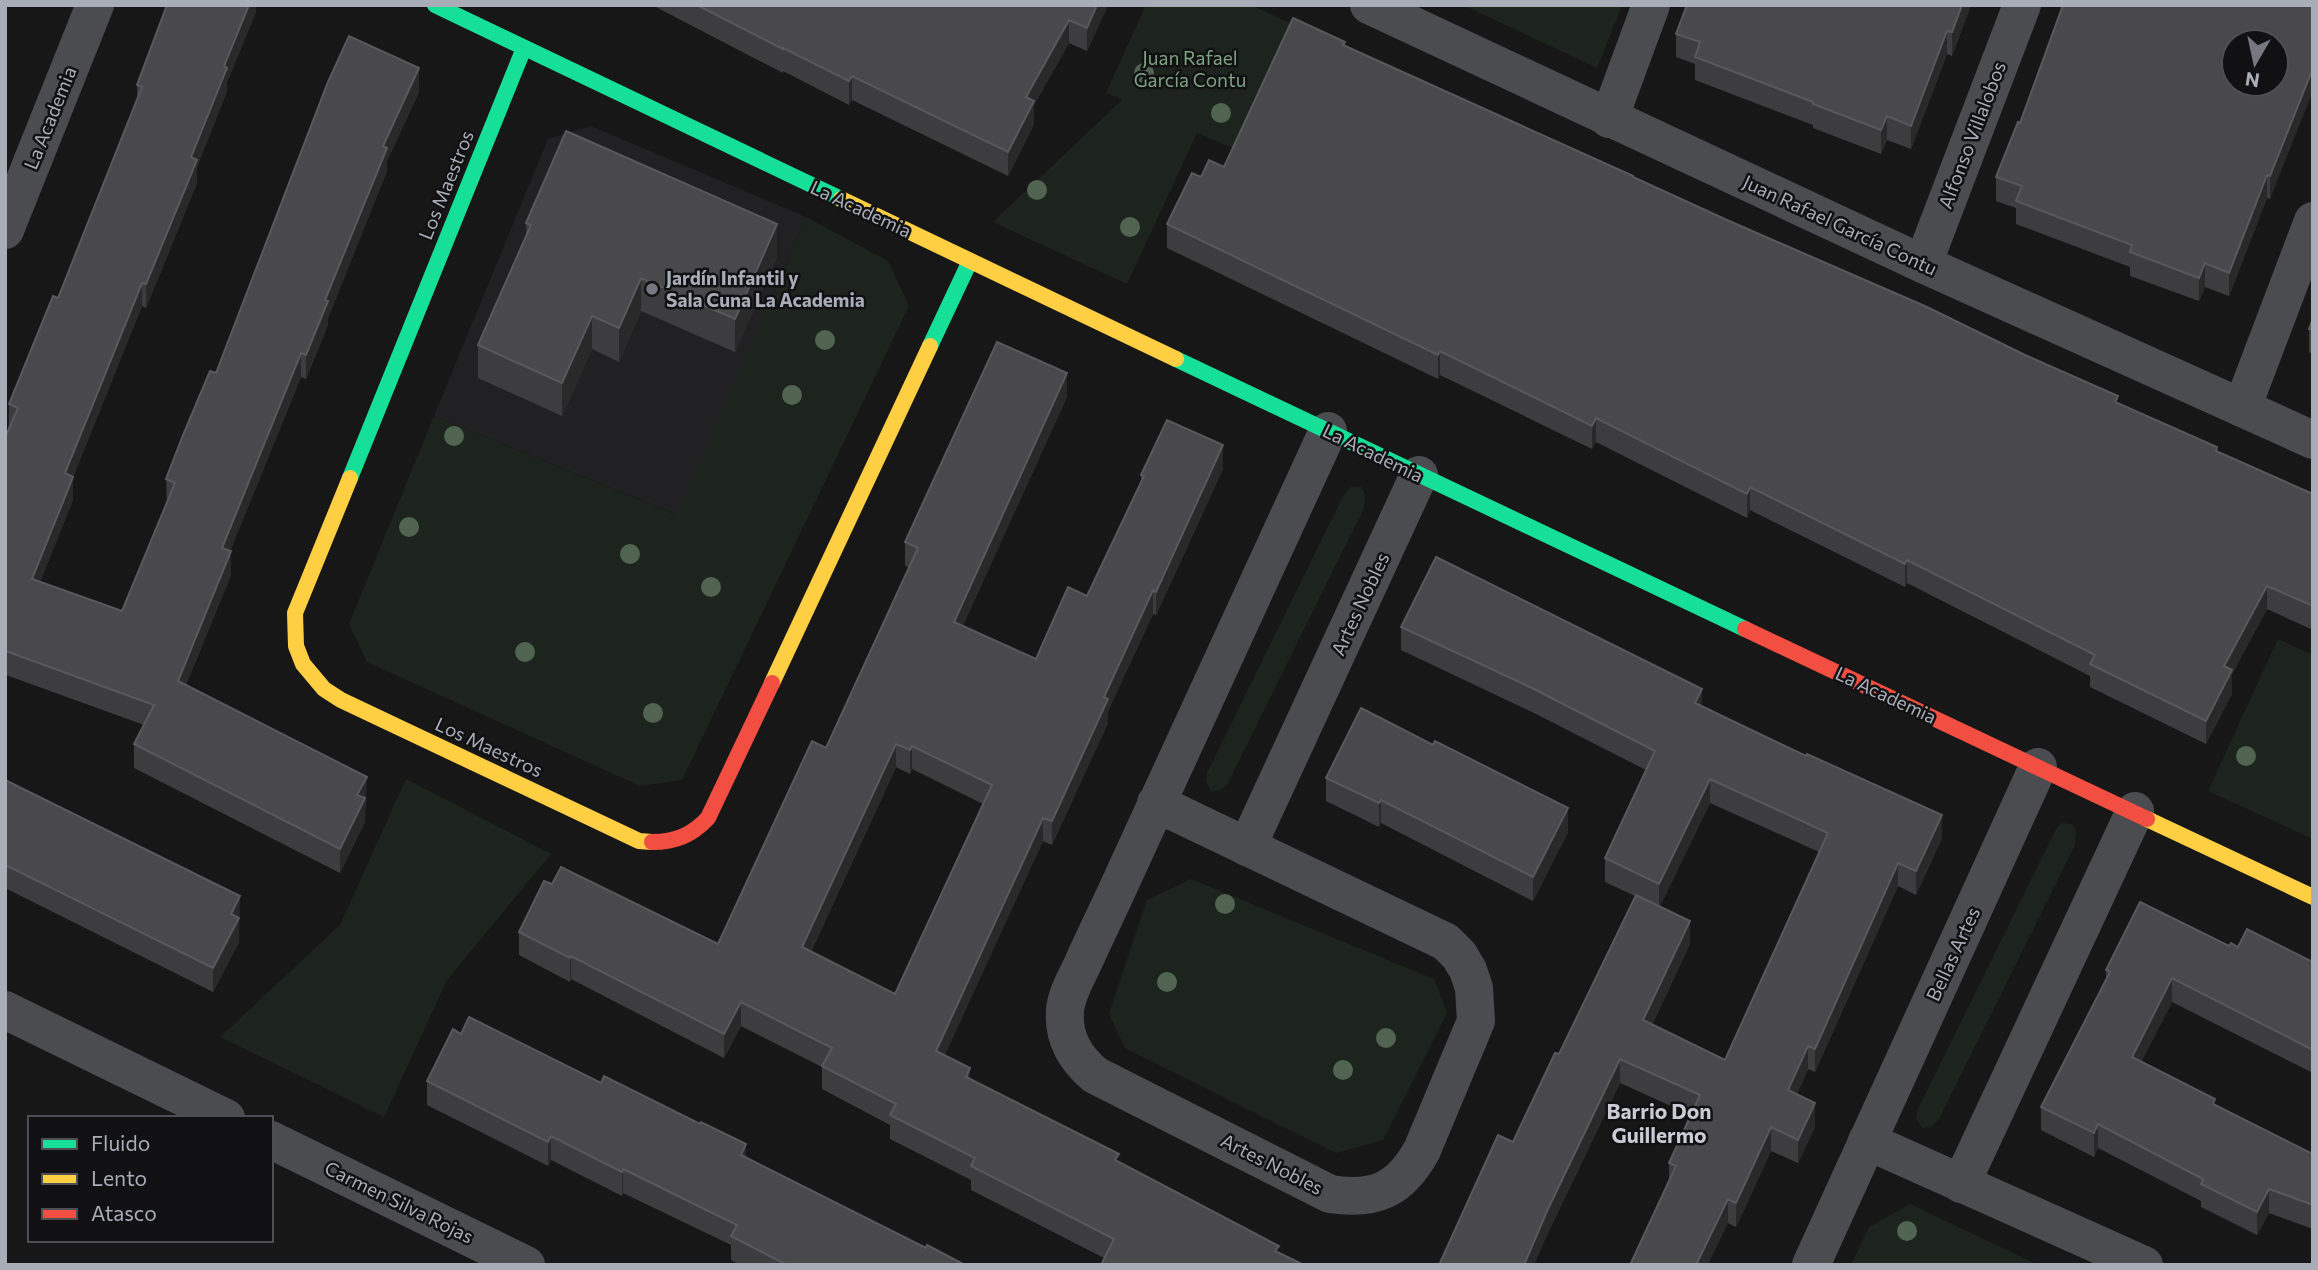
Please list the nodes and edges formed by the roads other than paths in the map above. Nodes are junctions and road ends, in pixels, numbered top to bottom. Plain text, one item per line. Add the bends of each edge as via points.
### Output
1 (96, 5) edge
2 (435, 5) edge
3 (1369, 5) edge
4 (1651, 5) edge
5 (2022, 5) edge
6 (524, 48) junction
7 (1609, 118) junction
8 (2313, 221) edge
9 (5, 230) edge
10 (970, 261) junction
11 (1923, 264) junction
12 (2242, 408) junction
13 (1328, 431) junction
14 (2313, 440) edge
15 (1419, 475) junction
16 (2038, 767) junction
17 (1156, 803) junction
18 (2135, 811) junction
19 (1247, 847) junction
20 (2313, 897) edge
21 (5, 1010) edge
22 (222, 1116) edge
23 (273, 1141) edge
24 (1867, 1141) junction
25 (1961, 1184) junction
26 (526, 1265) edge
27 (1811, 1265) edge
28 (2144, 1265) edge

1 - 9 street, La Academia
2 - 6 street, La Academia
3 - 7 street, Juan Rafael García Contu
4 - 7 street
5 - 11 street, Alfonso Villalobos
6 - 10 street, La Academia
6 - 10 street, Los Maestros via 295,613 293,637 310,677 324,690 502,777 639,841 675,841 705,823
7 - 11 street, Juan Rafael García Contu
8 - 12 street
10 - 13 street, La Academia
11 - 12 street, Juan Rafael García Contu
12 - 14 street, Juan Rafael García Contu
13 - 15 street, La Academia
13 - 17 street, Artes Nobles
15 - 16 street, La Academia
15 - 19 street, Artes Nobles
16 - 18 street, La Academia
16 - 24 street, Bellas Artes
17 - 19 street, Artes Nobles
17 - 19 street, Artes Nobles via 1071,990 1065,1009 1072,1049 1095,1075 1330,1194 1384,1191 1413,1167 1476,1020 1468,970 1446,942
18 - 20 street, La Academia
18 - 25 street
21 - 22 street
23 - 26 street, Carmen Silva Rojas
24 - 25 street
24 - 27 street, Bellas Artes
25 - 28 street

